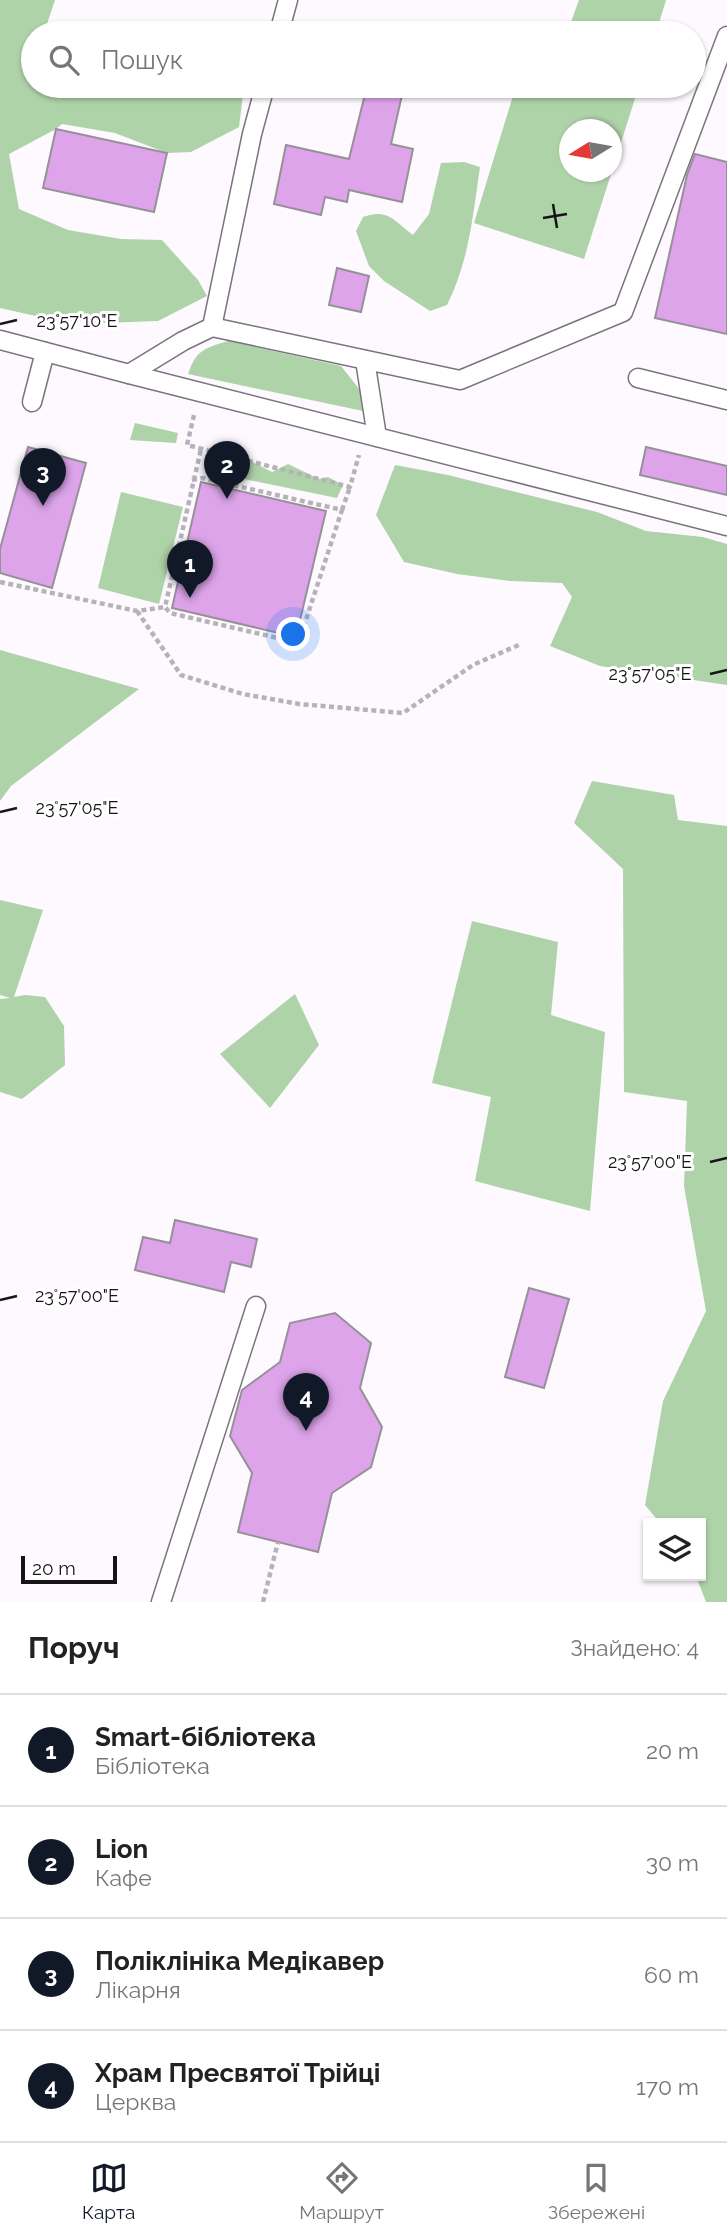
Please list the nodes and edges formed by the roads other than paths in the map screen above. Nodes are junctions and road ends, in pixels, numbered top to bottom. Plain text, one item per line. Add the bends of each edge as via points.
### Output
1 (288, 0) edge
2 (282, 21) edge
3 (727, 36) edge
4 (706, 92) edge
5 (262, 98) edge
6 (704, 98) edge
7 (212, 327) junction
8 (0, 340) edge
9 (45, 352) junction
10 (365, 359) junction
11 (129, 374) junction
12 (638, 378) dead end
13 (727, 400) edge
14 (32, 401) dead end
15 (371, 435) junction
16 (727, 526) edge
17 (256, 1306) dead end
18 (161, 1602) edge

1 - 2 lane
3 - 4 lane
5 - 7 lane
6 - 10 lane via 623,312 460,380
7 - 10 lane
7 - 11 lane
8 - 9 lane
9 - 11 lane
9 - 14 lane
10 - 15 lane
11 - 15 lane
12 - 13 lane
15 - 16 lane
17 - 18 lane

